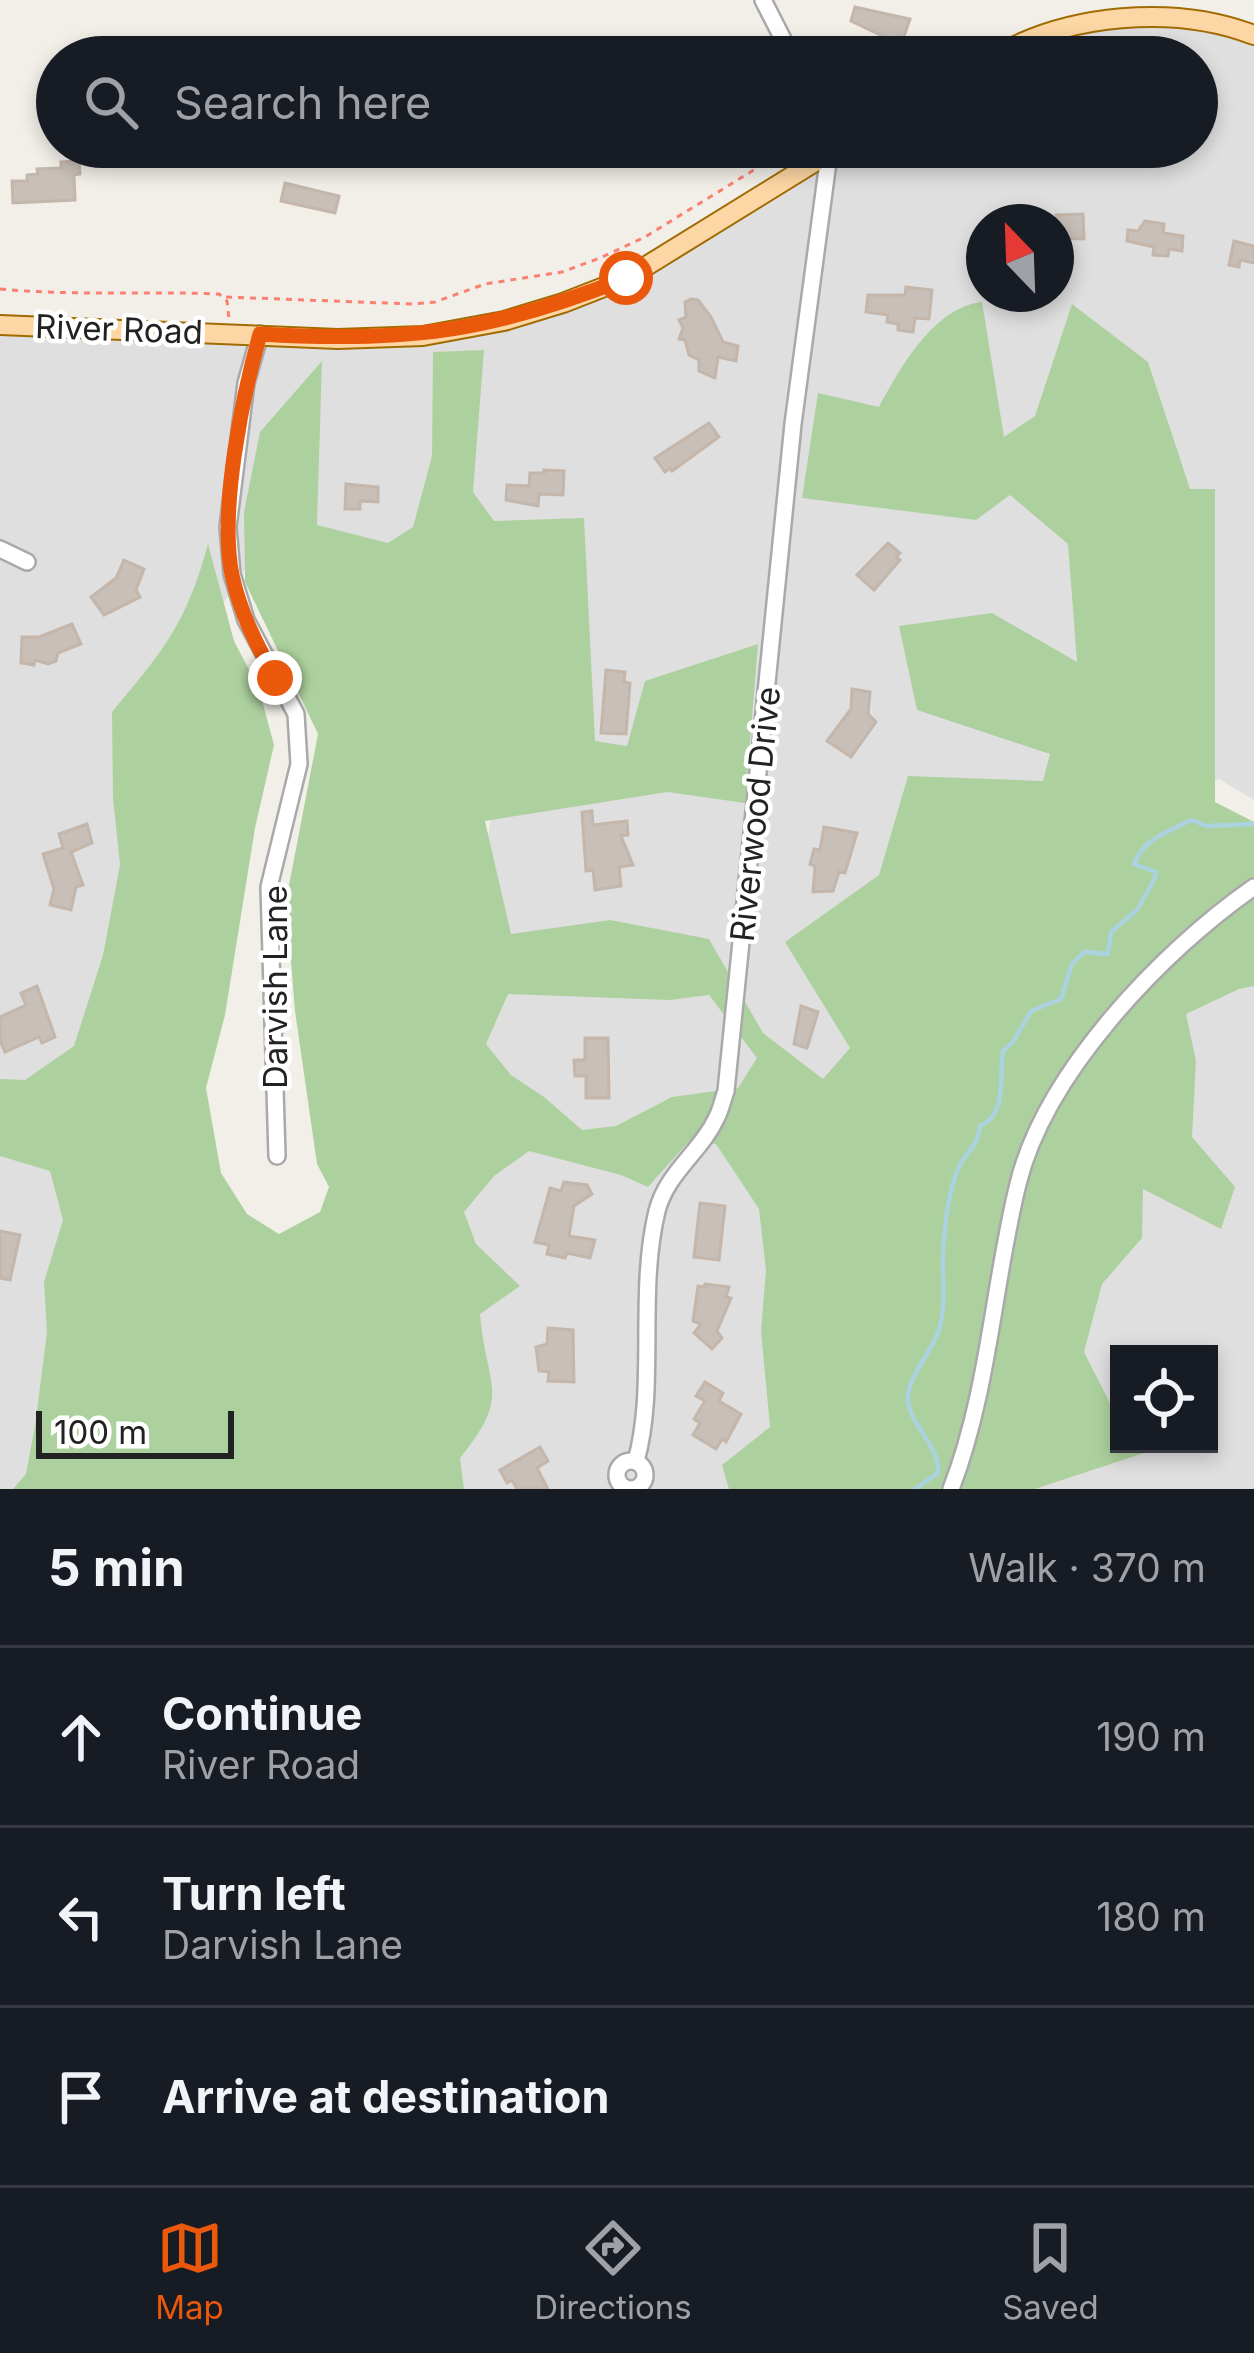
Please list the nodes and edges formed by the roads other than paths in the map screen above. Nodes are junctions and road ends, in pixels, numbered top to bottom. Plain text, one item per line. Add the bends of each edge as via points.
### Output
1 (763, 0) edge
2 (1254, 35) edge
3 (781, 36) edge
4 (1044, 36) edge
5 (803, 168) edge
6 (831, 168) edge
7 (0, 325) edge
8 (260, 334) junction
9 (0, 549) edge
10 (27, 562) dead end
11 (1254, 887) edge
12 (277, 1156) dead end
13 (636, 1462) dead end
14 (951, 1489) edge

1 - 3 street
2 - 4 main road via 1158,17
5 - 8 main road, River Road via 626,278 563,303 423,336
6 - 13 street, Riverwood Drive via 795,401 725,1090 716,1120 658,1205 646,1273
7 - 8 main road, River Road
8 - 12 street, Darvish Lane via 228,527 246,620 296,714 299,764 269,887
9 - 10 street
11 - 14 street via 1100,1030 1042,1120 1018,1180 971,1437

